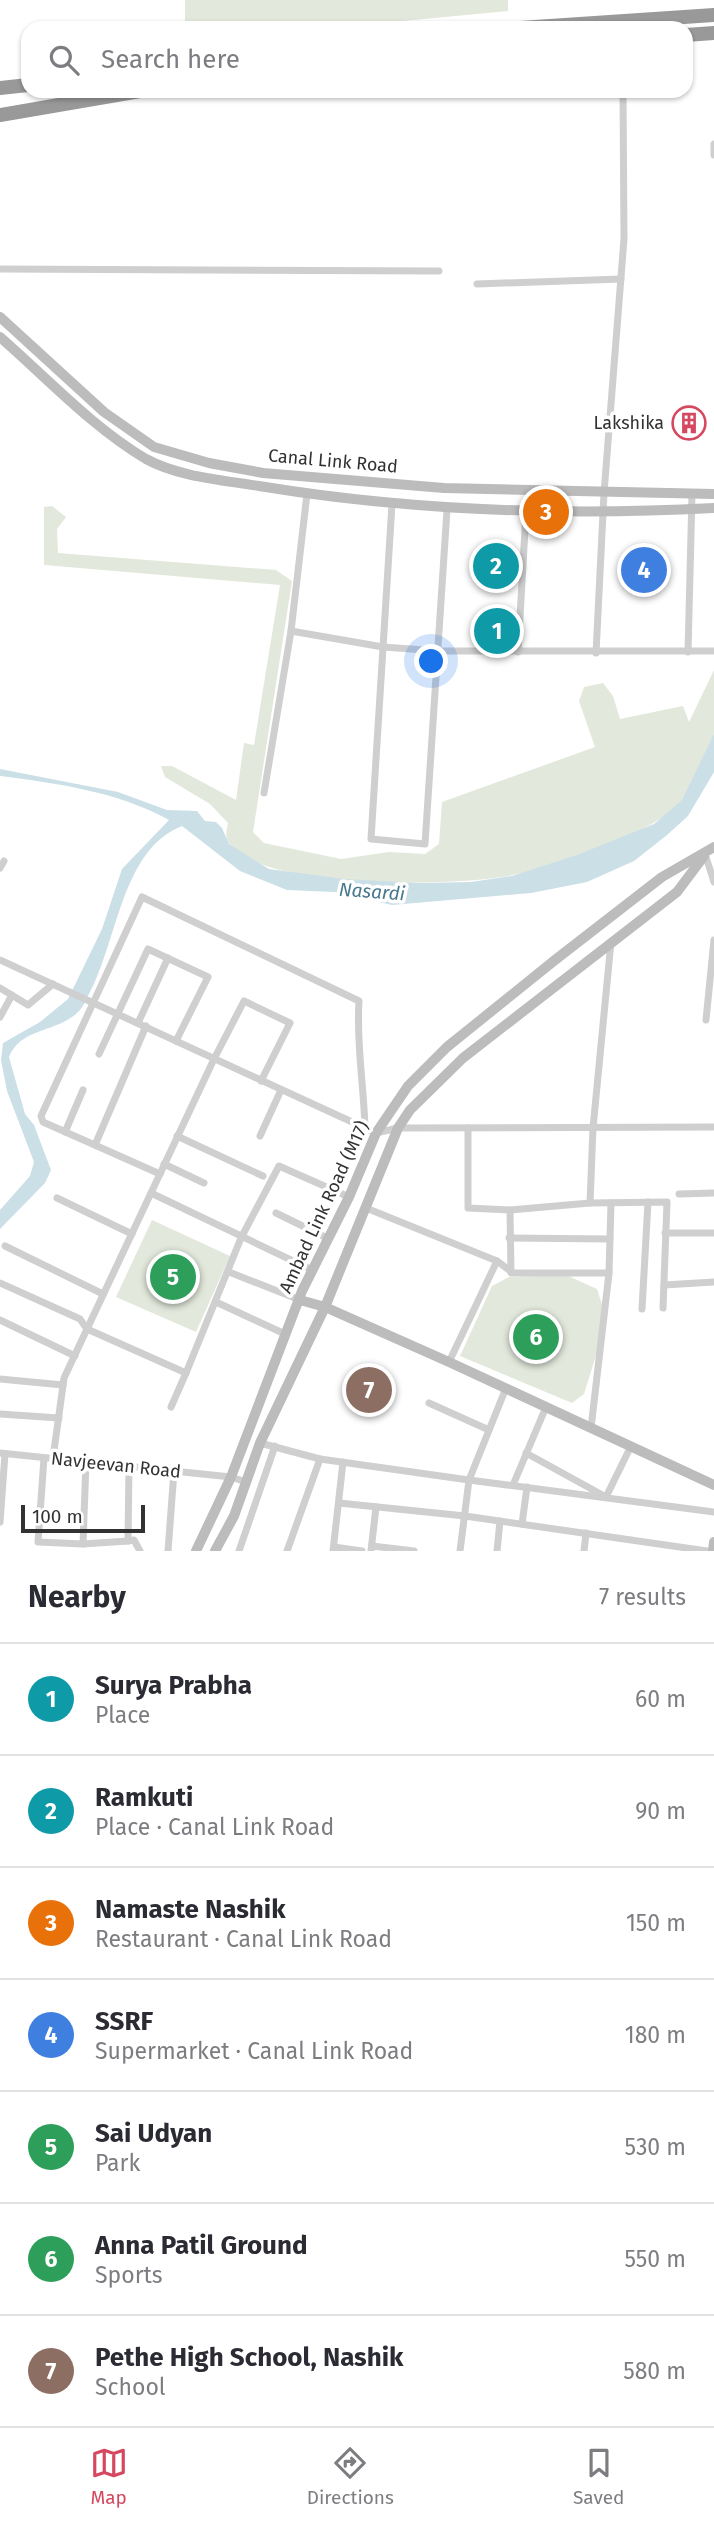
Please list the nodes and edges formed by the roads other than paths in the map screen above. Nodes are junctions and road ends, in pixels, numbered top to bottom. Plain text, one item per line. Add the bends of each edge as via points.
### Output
1 (714, 15) edge
2 (586, 21) edge
3 (714, 33) edge
4 (693, 34) edge
5 (21, 86) edge
6 (0, 88) edge
7 (99, 98) edge
8 (623, 98) edge
9 (0, 115) edge
10 (714, 144) edge
11 (714, 155) edge
12 (0, 269) edge
13 (439, 271) dead end
14 (621, 279) junction
15 (477, 284) dead end
16 (0, 317) edge
17 (0, 337) edge
18 (604, 493) junction
19 (307, 494) junction
20 (692, 494) junction
21 (714, 494) edge
22 (392, 505) junction
23 (714, 508) edge
24 (692, 509) junction
25 (447, 510) junction
26 (526, 512) junction
27 (603, 512) junction
28 (291, 631) junction
29 (383, 647) junction
30 (438, 651) junction
31 (714, 651) edge
32 (518, 652) junction
33 (688, 652) junction
34 (596, 653) junction
35 (264, 793) dead end
36 (710, 850) edge
37 (714, 882) edge
38 (714, 940) edge
39 (611, 942) junction
40 (168, 958) junction
41 (0, 960) edge
42 (53, 984) junction
43 (0, 988) edge
44 (12, 995) junction
45 (92, 1001) junction
46 (117, 1013) junction
47 (0, 1017) edge
48 (706, 1020) dead end
49 (142, 1025) junction
50 (176, 1041) junction
51 (99, 1054) dead end
52 (214, 1059) junction
53 (261, 1081) junction
54 (83, 1090) dead end
55 (281, 1090) junction
56 (714, 1127) edge
57 (398, 1128) junction
58 (468, 1128) junction
59 (593, 1128) junction
60 (371, 1131) junction
61 (65, 1132) junction
62 (177, 1136) junction
63 (260, 1136) dead end
64 (95, 1145) junction
65 (164, 1164) junction
66 (160, 1174) junction
67 (263, 1176) dead end
68 (204, 1183) dead end
69 (151, 1193) junction
70 (714, 1193) edge
71 (679, 1194) dead end
72 (349, 1197) junction
73 (57, 1198) dead end
74 (648, 1202) junction
75 (590, 1203) junction
76 (611, 1203) junction
77 (366, 1208) junction
78 (510, 1210) junction
79 (276, 1213) dead end
80 (665, 1233) junction
81 (714, 1233) edge
82 (132, 1234) junction
83 (241, 1238) junction
84 (329, 1238) junction
85 (509, 1238) junction
86 (610, 1239) junction
87 (5, 1246) dead end
88 (497, 1261) junction
89 (312, 1270) junction
90 (509, 1270) junction
91 (229, 1272) junction
92 (609, 1273) junction
93 (714, 1282) edge
94 (0, 1283) edge
95 (664, 1285) junction
96 (103, 1294) junction
97 (300, 1300) junction
98 (216, 1302) junction
99 (325, 1307) junction
100 (663, 1308) dead end
101 (642, 1309) dead end
102 (0, 1320) edge
103 (87, 1329) junction
104 (285, 1334) junction
105 (75, 1356) junction
106 (449, 1362) junction
107 (186, 1373) junction
108 (0, 1379) edge
109 (63, 1385) junction
110 (506, 1388) junction
111 (429, 1403) dead end
112 (171, 1407) dead end
113 (546, 1407) junction
114 (0, 1414) edge
115 (59, 1418) junction
116 (591, 1428) junction
117 (489, 1430) junction
118 (260, 1443) junction
119 (275, 1446) junction
120 (631, 1446) junction
121 (526, 1453) junction
122 (3, 1454) edge
123 (44, 1458) junction
124 (53, 1458) junction
125 (320, 1459) junction
126 (86, 1462) junction
127 (343, 1462) junction
128 (129, 1466) junction
129 (174, 1471) junction
130 (231, 1477) junction
131 (469, 1479) junction
132 (246, 1482) junction
133 (513, 1485) junction
134 (714, 1485) edge
135 (527, 1487) junction
136 (606, 1497) junction
137 (339, 1503) junction
138 (376, 1507) junction
139 (714, 1512) edge
140 (465, 1516) junction
141 (500, 1521) junction
142 (0, 1522) edge
143 (522, 1524) junction
144 (586, 1534) junction
145 (128, 1541) junction
146 (714, 1542) edge
147 (83, 1544) junction
148 (372, 1548) edge
149 (669, 1548) edge
150 (334, 1549) edge
151 (140, 1551) edge
152 (168, 1551) edge
153 (196, 1551) edge
154 (215, 1551) edge
155 (239, 1551) edge
156 (287, 1551) edge
157 (362, 1551) edge
158 (415, 1551) edge
159 (460, 1551) edge
160 (497, 1551) edge
161 (584, 1551) edge
162 (707, 1551) edge
163 (713, 1551) edge

1 - 2 highway
3 - 4 highway
5 - 6 highway
7 - 9 highway
8 - 14 street
10 - 11 street
12 - 13 street
14 - 15 street
14 - 18 street
16 - 18 main road, Canal Link Road via 104,412 154,447 263,473 444,488
17 - 19 main road, Canal Link Road via 107,432 149,460 197,476
18 - 20 main road, Canal Link Road
18 - 27 street
19 - 22 main road, Canal Link Road
19 - 28 street
20 - 21 main road, Canal Link Road
20 - 24 street
22 - 25 main road, Canal Link Road
22 - 29 street
23 - 24 main road, Canal Link Road
24 - 27 main road, Canal Link Road
24 - 33 street
25 - 26 main road, Canal Link Road
25 - 30 street
26 - 27 main road, Canal Link Road
26 - 32 street
27 - 34 street
28 - 29 street
28 - 35 street
29 - 30 street
29 - 30 street via 371,839 425,844
30 - 32 street
31 - 33 street
32 - 34 street
33 - 34 street
36 - 37 street
36 - 39 main road via 677,892
36 - 60 main road, Ambad Link Road (M17) via 662,877 447,1048
38 - 48 street
39 - 57 main road via 463,1058
39 - 59 street
40 - 46 street via 148,949
40 - 49 street
40 - 50 street via 208,977
41 - 42 street
42 - 44 street via 28,1005
42 - 45 street
43 - 44 street
44 - 47 street
45 - 46 street
45 - 60 street via 142,897 359,1001 357,1034
45 - 61 street via 41,1116 43,1122
46 - 49 street
46 - 51 street
49 - 50 street
49 - 64 street
50 - 52 street
52 - 53 street
52 - 53 street via 244,1001 290,1023
52 - 62 street
53 - 55 street
54 - 61 street
55 - 60 street
55 - 63 street
56 - 59 street
57 - 58 street
57 - 60 street
57 - 77 main road
58 - 59 street
58 - 78 street via 468,1208
59 - 75 street
60 - 72 main road, Ambad Link Road (M17)
61 - 64 street
62 - 65 street
62 - 67 street
64 - 66 street
65 - 66 street
65 - 68 street
66 - 69 street
69 - 82 street
69 - 83 street
70 - 71 street
72 - 83 street via 279,1166
72 - 84 main road, Ambad Link Road (M17)
73 - 82 street
74 - 76 street
74 - 80 street via 667,1202
74 - 101 street
75 - 76 street
75 - 78 street
76 - 86 street
77 - 88 street
77 - 99 main road
78 - 85 street
79 - 84 street
80 - 81 street
80 - 95 street
82 - 96 street
83 - 89 street
83 - 91 street
84 - 89 main road, Ambad Link Road (M17)
85 - 86 street
85 - 90 street
86 - 92 street
87 - 96 street
88 - 90 street
88 - 106 street
89 - 97 main road, Ambad Link Road (M17)
90 - 92 street
91 - 97 street
91 - 98 street
92 - 116 street
93 - 95 street
94 - 103 street via 80,1320
95 - 100 street
96 - 103 street
97 - 99 main road
97 - 104 main road, Ambad Link Road (M17)
98 - 104 street
98 - 107 street
99 - 106 main road
99 - 118 main road
102 - 105 street
103 - 105 street
103 - 107 street
104 - 130 main road, Ambad Link Road (M17)
105 - 109 street
106 - 110 main road
107 - 112 street
108 - 109 street
109 - 115 street
110 - 113 main road
110 - 117 street
111 - 117 street
113 - 116 main road
113 - 121 street
114 - 115 street
115 - 124 street
116 - 120 main road
117 - 131 street
118 - 119 street
118 - 132 main road
119 - 125 street
119 - 155 street
120 - 134 main road
120 - 136 street
121 - 133 street
121 - 136 street
122 - 123 street, Navjeevan Road
122 - 142 street
123 - 124 street, Navjeevan Road
123 - 147 street via 38,1542
124 - 126 street, Navjeevan Road
125 - 127 street
125 - 156 street
126 - 128 street, Navjeevan Road
126 - 147 street
127 - 131 street
127 - 137 street
128 - 129 street, Navjeevan Road
128 - 145 street
129 - 130 street, Navjeevan Road
129 - 152 street
130 - 132 street, Navjeevan Road
130 - 153 main road, Ambad Link Road (M17)
131 - 133 street
131 - 140 street
132 - 154 main road
133 - 135 street
135 - 136 street
135 - 143 street
136 - 139 street
137 - 138 street
137 - 150 street
138 - 140 street
138 - 148 street
140 - 141 street
140 - 159 street
141 - 143 street
141 - 160 street
143 - 144 street
144 - 149 street
144 - 161 street
145 - 147 street
145 - 151 street via 134,1540
146 - 163 main road
148 - 158 street
149 - 162 street
150 - 157 street

